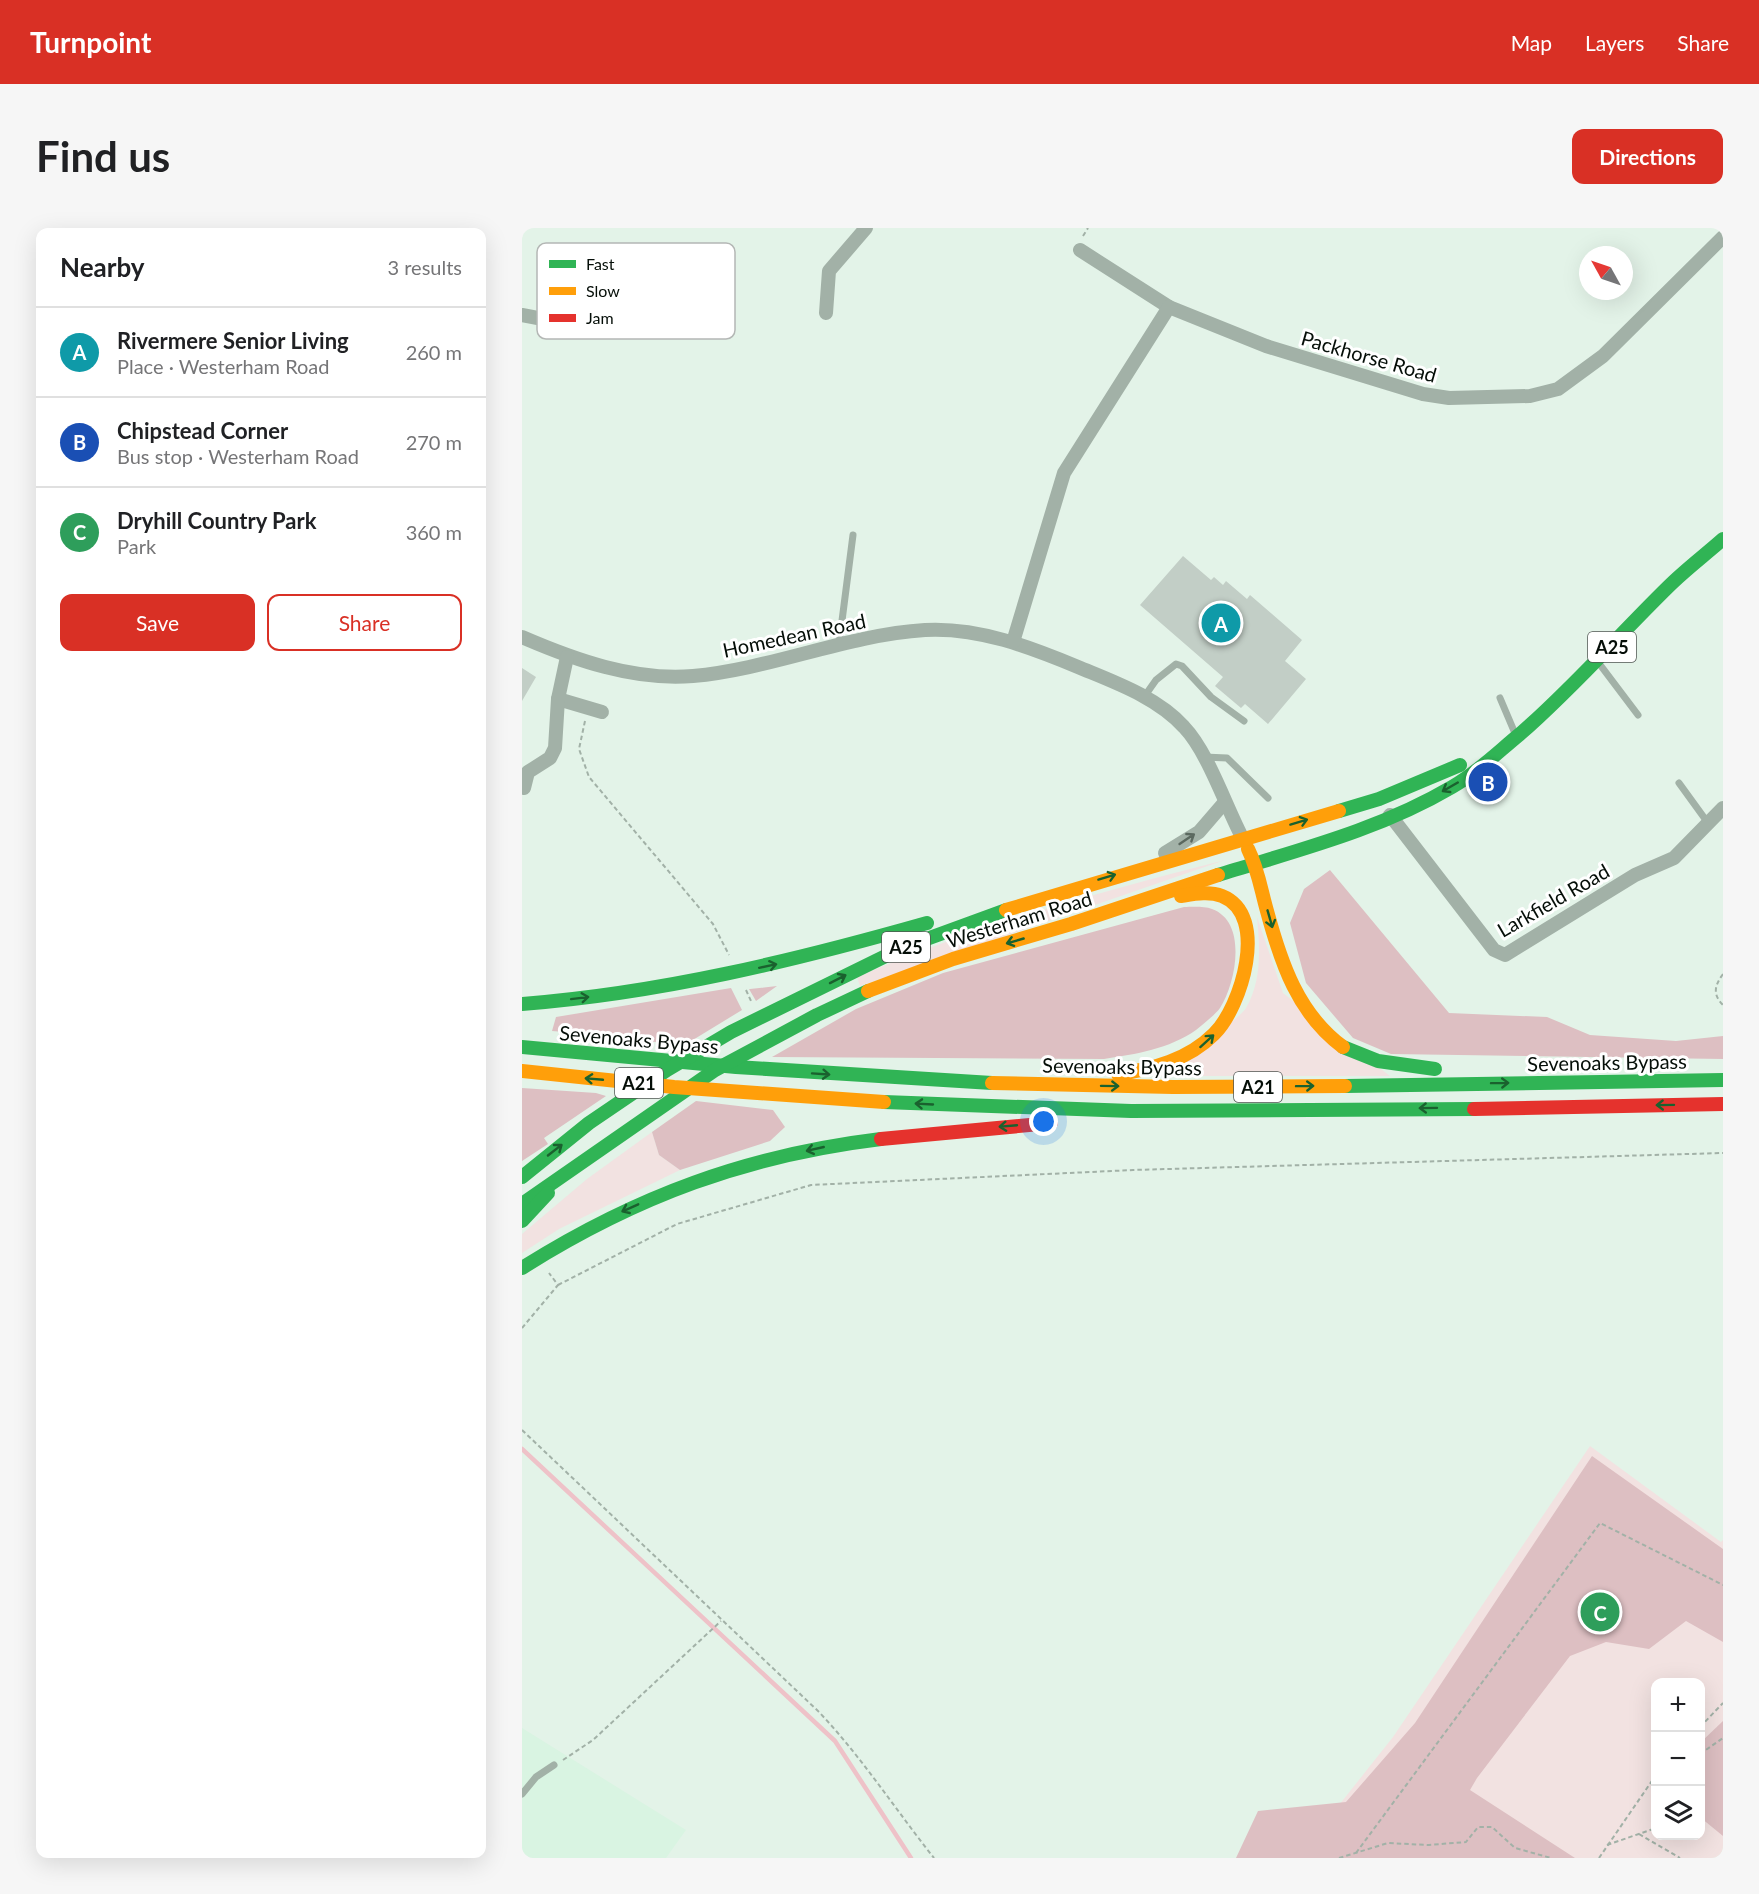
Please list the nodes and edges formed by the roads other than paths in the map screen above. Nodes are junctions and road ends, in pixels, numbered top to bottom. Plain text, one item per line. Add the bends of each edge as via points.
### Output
1 (866, 228) edge
2 (1723, 237) edge
3 (1080, 250) dead end
4 (1169, 307) junction
5 (826, 313) dead end
6 (522, 315) edge
7 (537, 318) edge
8 (853, 535) dead end
9 (1723, 539) edge
10 (522, 637) edge
11 (1013, 642) junction
12 (839, 644) junction
13 (567, 657) junction
14 (1598, 662) junction
15 (1144, 697) junction
16 (1500, 698) dead end
17 (558, 699) junction
18 (602, 712) dead end
19 (1638, 715) dead end
20 (1244, 721) dead end
21 (1516, 736) junction
22 (1496, 752) junction
23 (1204, 757) junction
24 (1679, 783) dead end
25 (524, 788) dead end
26 (1268, 798) dead end
27 (1379, 800) junction
28 (1224, 803) junction
29 (1723, 808) edge
30 (1392, 818) junction
31 (1708, 823) junction
32 (1243, 839) junction
33 (1255, 863) junction
34 (1143, 866) junction
35 (1032, 901) junction
36 (1143, 901) junction
37 (522, 1004) edge
38 (522, 1047) edge
39 (522, 1071) edge
40 (926, 1080) junction
41 (1723, 1080) edge
42 (1590, 1082) junction
43 (1723, 1104) edge
44 (1192, 1111) junction
45 (569, 1170) junction
46 (522, 1177) edge
47 (522, 1204) edge
48 (522, 1221) edge
49 (522, 1268) edge
50 (554, 1765) road end
51 (522, 1794) edge

1 - 5 street via 829,271
2 - 4 street, Packhorse Road via 1603,356 1558,389 1530,396 1449,398 1423,394 1266,346
3 - 4 street, Packhorse Road
4 - 11 street via 1064,473
6 - 7 street
8 - 12 lane
9 - 14 main road, Westerham Road / A25 via 1669,586
10 - 13 street, Homedean Road
11 - 12 street, Homedean Road via 926,630
11 - 15 street, Homedean Road via 1122,684
12 - 13 street, Homedean Road via 694,676 649,675
13 - 17 street
14 - 19 lane
14 - 21 main road, Westerham Road / A25
15 - 20 lane via 1156,680 1176,664
15 - 23 street via 1184,727
16 - 21 lane
17 - 18 street
17 - 25 street via 555,748 550,758 528,772
21 - 22 main road, Westerham Road / A25
22 - 27 main road, Westerham Road / A25
22 -> 30 main road, Westerham Road / A25 via 1452,787
23 - 26 lane via 1227,758
23 - 28 street
24 - 31 lane
27 - 30 street, Larkfield Road
32 -> 27 main road, Westerham Road / A25
28 - 32 street
34 -> 28 street via 1199,831
29 - 31 street, Larkfield Road
30 - 31 street, Larkfield Road via 1494,950 1505,955 1635,875 1674,858
30 - 33 main road, Westerham Road / A25
32 - 33 main road
32 - 34 main road, Westerham Road / A25
33 - 36 main road, Westerham Road / A25
33 -> 42 main road via 1284,964 1299,999 1322,1030 1344,1048 1402,1067 1522,1070
35 -> 34 main road, Westerham Road / A25
37 -> 35 main road via 618,993 737,972 806,957 970,910
46 -> 35 main road, Westerham Road / A25 via 589,1123 731,1032 902,948
40 -> 36 main road via 1132,1073 1175,1062 1203,1046 1226,1021 1242,989 1247,959 1243,918 1234,904 1216,894
36 -> 45 main road, Westerham Road / A25 via 953,959 873,989 715,1070
38 -> 40 main road, Sevenoaks Bypass / A21 via 762,1070
44 -> 39 main road, A21 via 811,1098
40 -> 42 main road, Sevenoaks Bypass / A21 via 1202,1087
41 - 42 main road, Sevenoaks Bypass / A21
43 -> 44 main road, A21
44 -> 49 main road via 924,1133 820,1148 751,1164 681,1185 605,1220
45 - 47 main road
45 - 48 main road, Westerham Road / A25
50 - 51 lane via 536,1777

